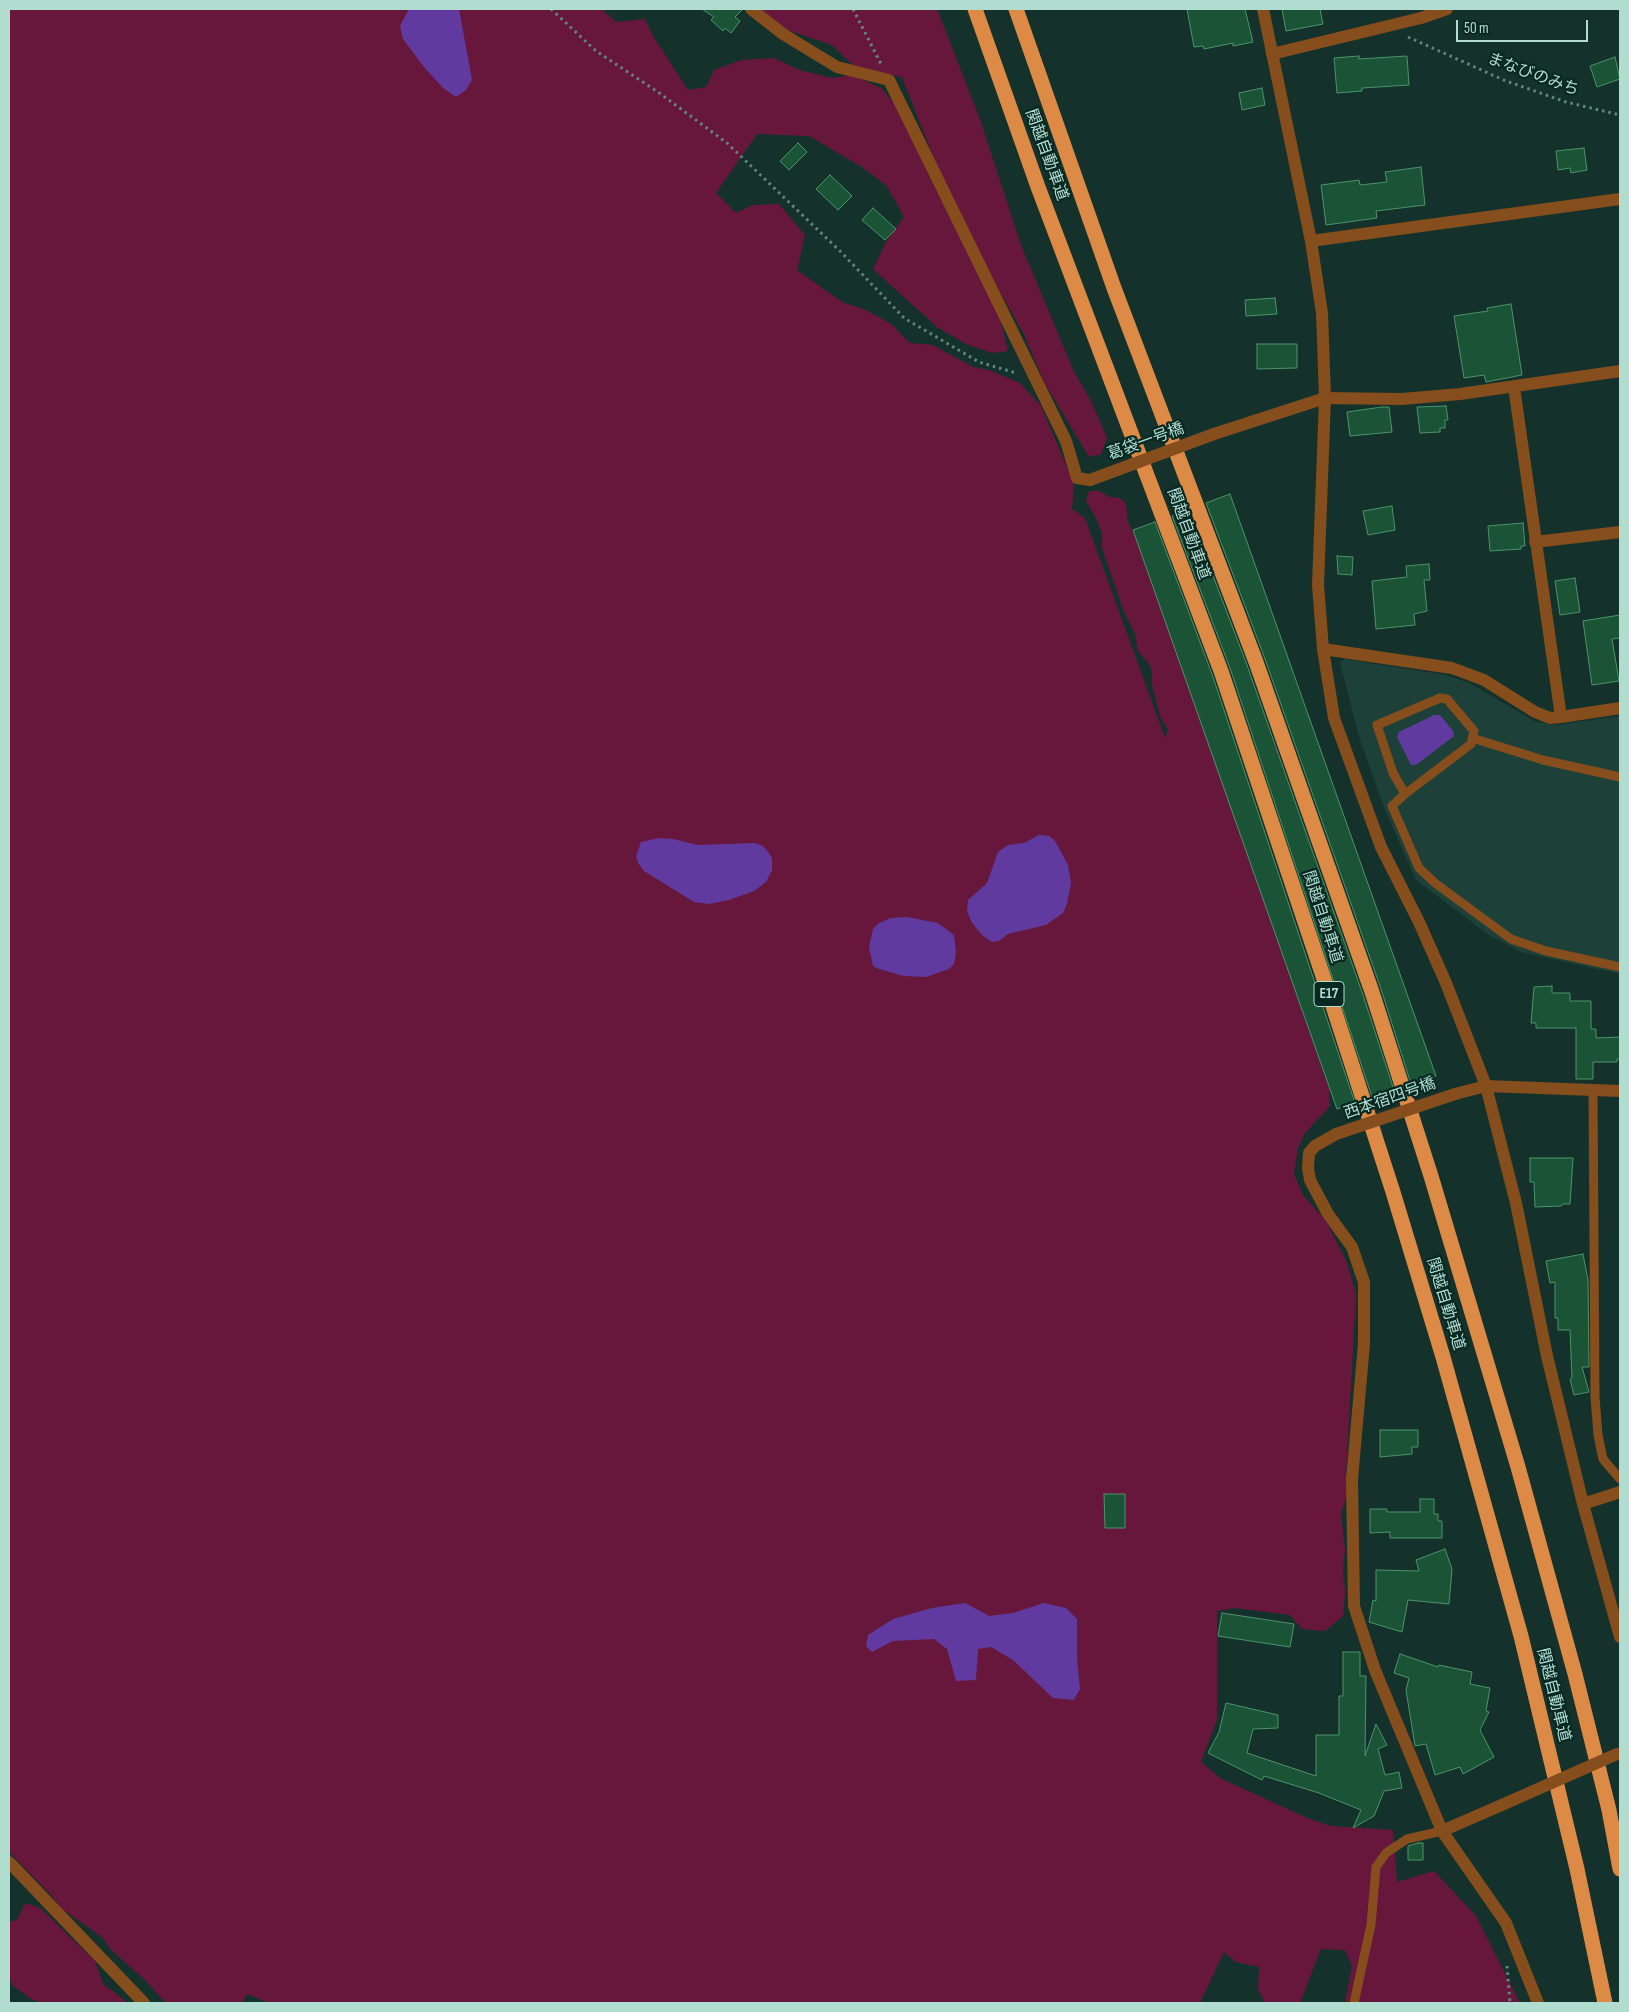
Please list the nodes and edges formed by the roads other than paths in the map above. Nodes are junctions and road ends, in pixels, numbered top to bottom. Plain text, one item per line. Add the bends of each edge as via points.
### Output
1 (750, 9) edge
2 (974, 9) edge
3 (1016, 9) edge
4 (1263, 9) edge
5 (1447, 9) edge
6 (1272, 54) junction
7 (1620, 199) edge
8 (1311, 241) junction
9 (1620, 371) edge
10 (1514, 387) junction
11 (1324, 398) junction
12 (1620, 532) edge
13 (1535, 542) junction
14 (1323, 649) junction
15 (1620, 708) edge
16 (1561, 717) junction
17 (1472, 738) junction
18 (1620, 776) edge
19 (1404, 794) junction
20 (1620, 967) edge
21 (1486, 1086) junction
22 (1593, 1090) junction
23 (1620, 1091) edge
24 (1620, 1479) edge
25 (1620, 1492) edge
26 (1583, 1504) junction
27 (1620, 1637) edge
28 (1619, 1754) edge
29 (1442, 1831) junction
30 (9, 1862) edge
31 (1620, 1869) edge
32 (144, 2003) edge
33 (1354, 2003) edge
34 (1538, 2003) edge
35 (1605, 2003) edge

1 - 11 street, 葛袋一号橋, bridge via 837,67 889,80 1066,441 1077,478 1090,480
2 - 35 highway, 関越自動車道 / E17 via 1221,671 1393,1192 1521,1636 1577,1869
3 - 31 highway, 関越自動車道 / E17 via 1114,288 1256,662 1381,1019 1518,1467 1575,1674 1609,1810
4 - 6 street
5 - 6 street
6 - 8 street
7 - 8 street
8 - 11 street via 1322,313
9 - 10 street, 葛袋一号橋
10 - 11 street, 葛袋一号橋 via 1402,399
10 - 13 street
11 - 14 street via 1318,585
12 - 13 street
13 - 16 street
14 - 16 street via 1452,668 1484,680 1535,712 1550,718
14 - 21 street via 1334,718 1350,766 1381,847 1446,983
15 - 16 street
17 - 18 lane via 1543,760
17 - 19 lane via 1471,744
17 - 19 lane via 1474,732 1447,699 1440,698 1377,725 1393,773
19 - 20 lane via 1392,806 1419,868 1435,883 1511,939 1546,951
21 - 22 street, 西本宿四号橋
21 - 26 street via 1503,1145 1547,1356
21 - 29 street, 西本宿四号橋, bridge via 1336,1134 1314,1146 1309,1153 1308,1168 1310,1180 1328,1214 1352,1247 1364,1282 1364,1344 1352,1479 1354,1606 1375,1670
22 - 23 street, 西本宿四号橋
22 - 24 lane via 1595,1397 1603,1459
25 - 26 street
26 - 27 street
28 - 29 street, bridge
29 - 33 lane via 1407,1839 1386,1853 1376,1867 1371,1925
29 - 34 street, 西本宿四号橋 via 1506,1923
30 - 32 street

